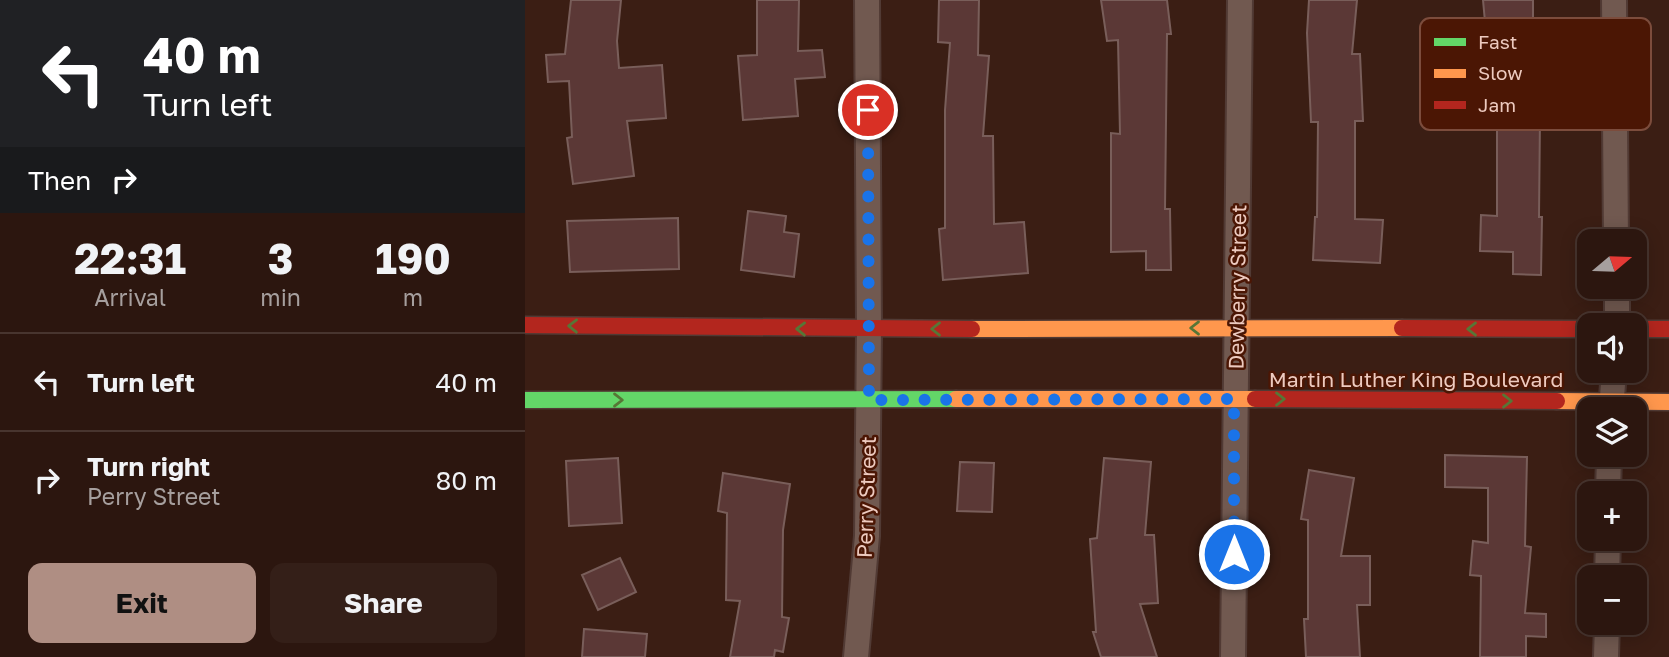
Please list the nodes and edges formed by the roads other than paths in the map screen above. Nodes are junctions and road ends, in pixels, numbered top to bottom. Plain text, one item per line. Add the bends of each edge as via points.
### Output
1 (867, 0) edge
2 (1240, 0) edge
3 (1614, 0) edge
4 (1614, 18) edge
5 (1615, 130) edge
6 (1616, 229) edge
7 (525, 325) edge
8 (1238, 328) junction
9 (1577, 329) edge
10 (1669, 329) edge
11 (869, 330) junction
12 (1647, 330) edge
13 (1234, 399) junction
14 (525, 400) edge
15 (869, 400) junction
16 (1669, 402) edge
17 (1647, 403) edge
18 (1577, 404) edge
19 (1607, 635) edge
20 (856, 657) edge
21 (1233, 657) edge
22 (1607, 657) edge

1 - 11 street, Perry Street
2 - 8 street, Dewberry Street
3 - 4 street
5 - 6 street
11 -> 7 main road
9 -> 8 main road
8 -> 11 main road
8 - 13 street, Dewberry Street
10 - 12 main road
11 - 15 street, Perry Street
13 - 15 main road, Martin Luther King Boulevard
13 -> 18 main road, Martin Luther King Boulevard
13 - 21 street, Dewberry Street
14 -> 15 main road, Martin Luther King Boulevard
15 - 20 street, Perry Street via 867,536
16 - 17 main road, Martin Luther King Boulevard
19 - 22 street

